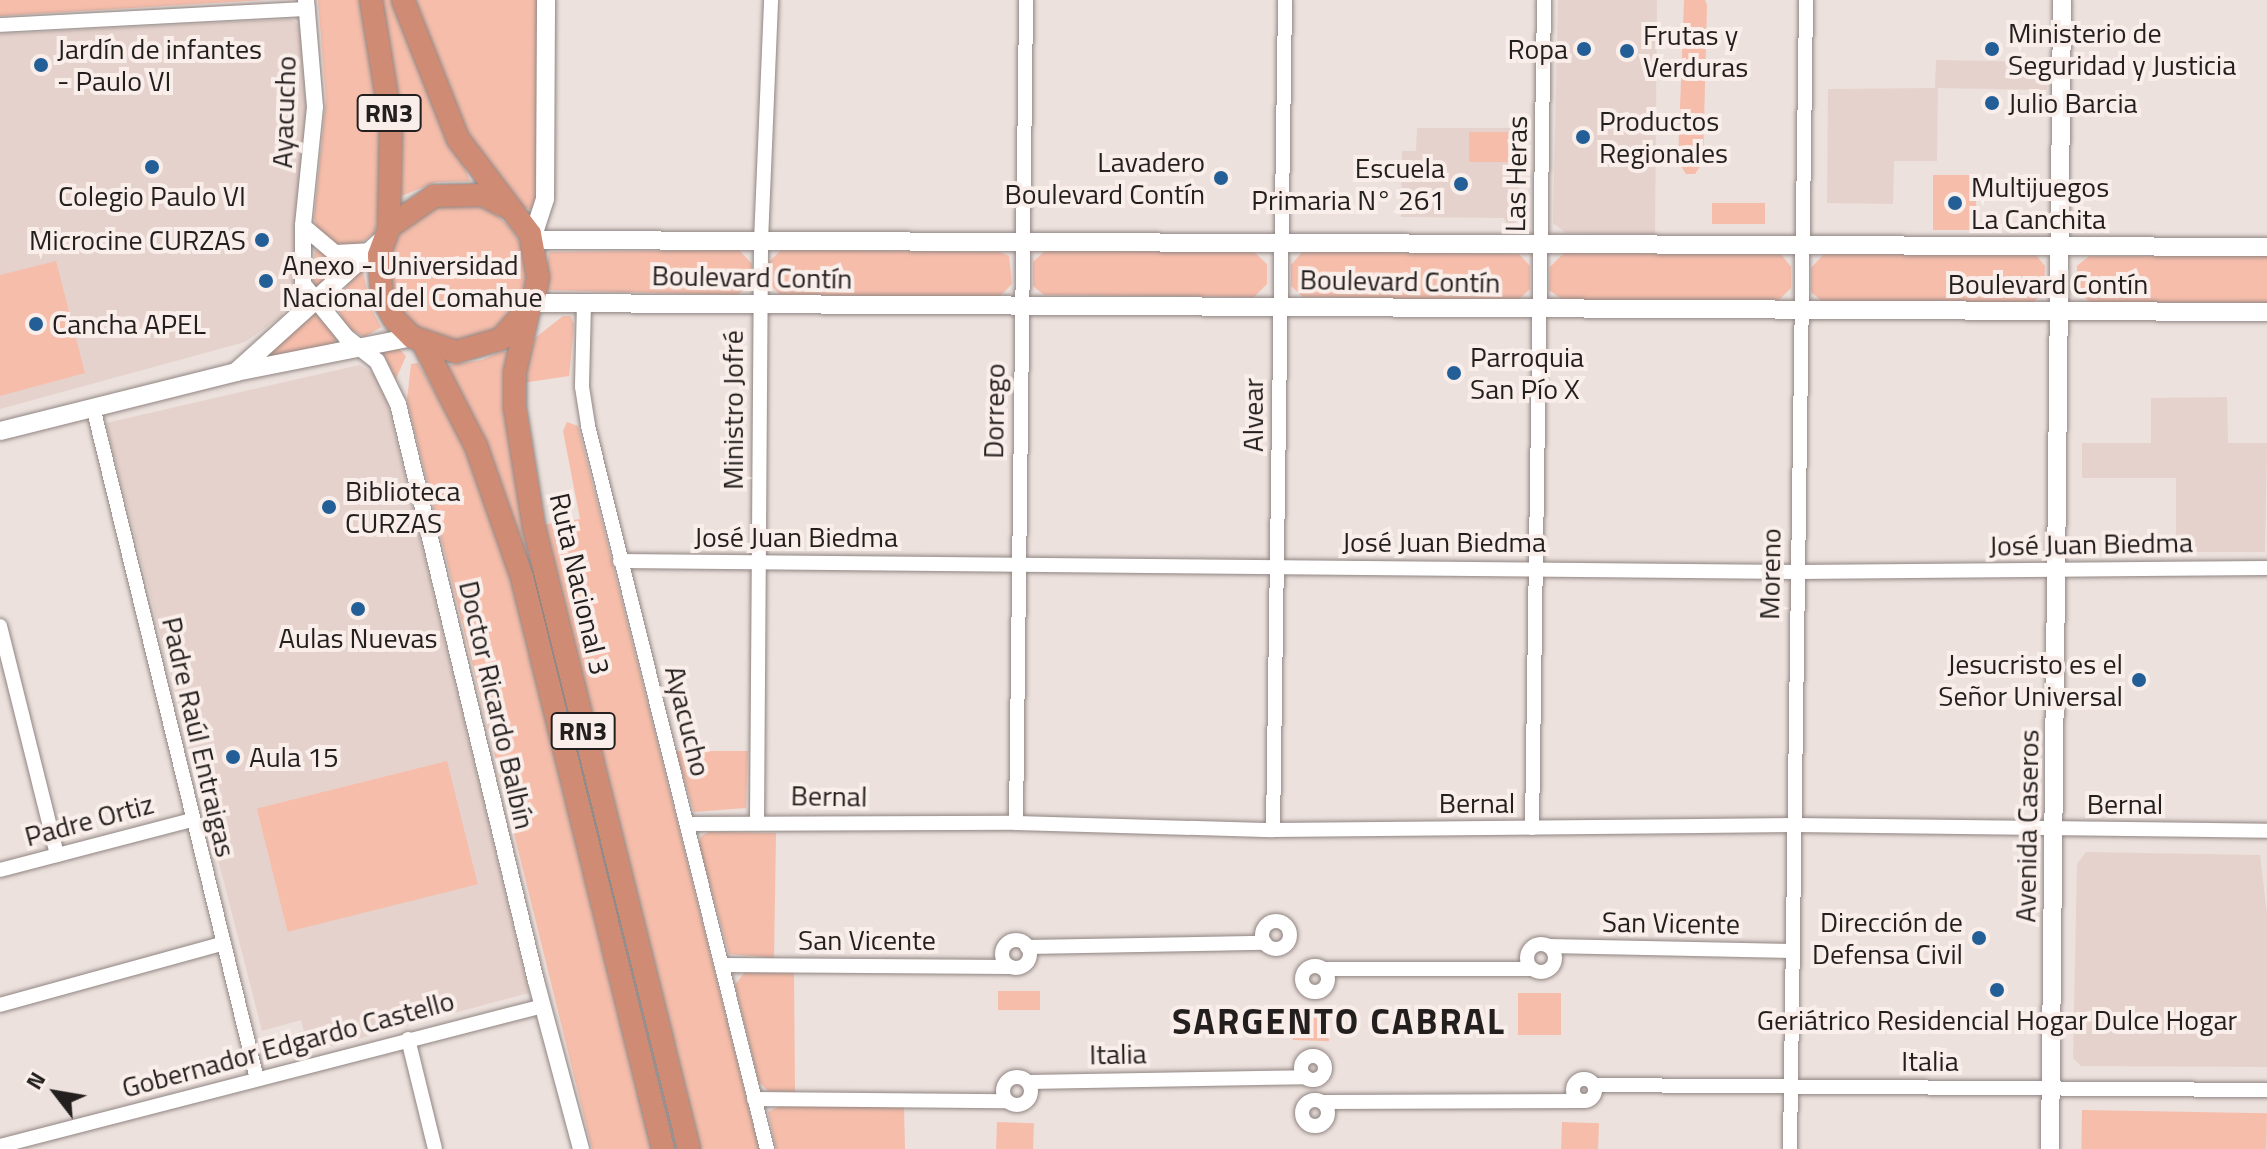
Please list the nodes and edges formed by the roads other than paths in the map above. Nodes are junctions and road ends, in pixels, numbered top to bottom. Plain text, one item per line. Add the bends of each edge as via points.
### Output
1 (371, 0) edge
2 (403, 0) edge
3 (546, 0) edge
4 (771, 0) edge
5 (1026, 0) edge
6 (1285, 0) edge
7 (1544, 0) edge
8 (1806, 0) edge
9 (2062, 0) edge
10 (307, 5) edge
11 (0, 25) edge
12 (505, 206) junction
13 (303, 226) junction
14 (380, 239) junction
15 (533, 239) junction
16 (761, 241) junction
17 (1024, 242) junction
18 (1280, 242) junction
19 (1541, 244) junction
20 (2062, 245) junction
21 (1802, 246) junction
22 (2267, 247) edge
23 (314, 301) junction
24 (584, 303) junction
25 (531, 306) junction
26 (760, 306) junction
27 (1279, 306) junction
28 (1021, 308) junction
29 (1540, 311) junction
30 (1801, 311) junction
31 (2061, 312) junction
32 (2267, 312) edge
33 (418, 340) junction
34 (358, 345) junction
35 (236, 372) junction
36 (93, 407) junction
37 (0, 431) edge
38 (620, 561) junction
39 (758, 564) junction
40 (1018, 564) junction
41 (1279, 568) junction
42 (1537, 568) junction
43 (2267, 568) edge
44 (1796, 572) junction
45 (2059, 572) junction
46 (0, 626) edge
47 (192, 820) junction
48 (757, 821) junction
49 (1016, 823) junction
50 (687, 824) junction
51 (1794, 825) junction
52 (1532, 828) junction
53 (1273, 830) junction
54 (2054, 830) junction
55 (2267, 831) edge
56 (57, 855) junction
57 (0, 870) edge
58 (1265, 943) dead end
59 (221, 944) junction
60 (1548, 946) junction
61 (1027, 947) junction
62 (1792, 951) junction
63 (722, 965) junction
64 (1011, 967) junction
65 (1324, 969) dead end
66 (1532, 969) junction
67 (0, 1005) edge
68 (543, 1006) junction
69 (408, 1039) junction
70 (1306, 1077) dead end
71 (257, 1079) junction
72 (1791, 1086) junction
73 (2051, 1088) junction
74 (2267, 1090) edge
75 (754, 1099) junction
76 (1323, 1102) dead end
77 (0, 1146) edge
78 (435, 1149) edge
79 (581, 1149) edge
80 (663, 1149) edge
81 (689, 1149) edge
82 (767, 1149) edge
83 (1790, 1149) edge
84 (2050, 1149) edge

1 - 14 highway, Ruta Nacional 3 / RN3 via 391,122
2 - 12 highway, RN3 via 446,115
3 - 15 main road via 545,199
4 - 16 street, Ministro Jofré
5 - 17 street, Dorrego
6 - 18 street, Alvear
7 - 19 street, Las Heras
8 - 21 street, Moreno
9 - 20 main road, Avenida Caseros
10 - 11 street
10 - 13 street, Ayacucho via 315,107
12 - 14 highway via 483,195 434,196
12 - 15 highway, RN3
13 - 14 street via 335,253
13 - 23 street, Ayacucho via 303,284
14 - 23 main road
14 - 33 highway, Ruta Nacional 3 / RN3 via 382,297 394,319
15 - 16 main road, Boulevard Contín
15 - 25 highway, RN3 via 538,277
16 - 17 main road, Boulevard Contín
16 - 26 street, Ministro Jofré
17 - 18 main road, Boulevard Contín
17 - 28 street, Dorrego
18 - 19 main road, Boulevard Contín
18 - 27 street, Alvear
19 - 21 main road, Boulevard Contín
19 - 29 street, Las Heras
20 - 21 main road, Boulevard Contín
20 - 22 main road, Boulevard Contín
20 - 31 main road, Avenida Caseros
21 - 30 street, Moreno
23 - 34 street, Doctor Ricardo Balbín
23 - 35 main road
24 - 25 main road, Boulevard Contín
24 - 26 main road, Boulevard Contín
24 - 38 street, Ayacucho via 582,387
25 - 33 highway via 501,339 480,349 456,352
25 - 81 highway, Ruta Nacional 3 / RN3 via 515,372 515,408 534,527
26 - 28 main road, Boulevard Contín
26 - 39 street, Ministro Jofré
27 - 28 main road, Boulevard Contín
27 - 29 main road, Boulevard Contín
27 - 41 street, Alvear
28 - 40 street, Dorrego
29 - 30 main road, Boulevard Contín
29 - 42 street, Las Heras
30 - 31 main road, Boulevard Contín
30 - 44 street, Moreno
31 - 32 main road, Boulevard Contín
31 - 45 main road, Avenida Caseros
33 - 34 main road
33 - 80 highway, Ruta Nacional 3 / RN3 via 476,446 522,577
34 - 35 main road
34 - 68 street, Doctor Ricardo Balbín via 385,373 398,404
35 - 36 main road
36 - 37 main road
36 - 47 street, Padre Raúl Entraigas
38 - 39 street, José Juan Biedma
38 - 50 street, Ayacucho
39 - 40 street, José Juan Biedma
39 - 48 street, Ministro Jofré
40 - 41 street, José Juan Biedma
40 - 49 street, Dorrego
41 - 42 street, José Juan Biedma
41 - 53 street, Alvear
42 - 44 street, José Juan Biedma
42 - 52 street, Las Heras
43 - 45 street, José Juan Biedma
44 - 45 street, José Juan Biedma
44 - 51 street, Moreno
45 - 54 main road, Avenida Caseros
46 - 56 street
47 - 56 street, Padre Ortiz
47 - 59 street, Padre Raúl Entraigas
48 - 49 street, Bernal
48 - 50 street, Bernal
49 - 53 street, Bernal
50 - 63 street, Ayacucho
51 - 52 street, Bernal
51 - 54 street, Bernal
51 - 62 street, Moreno
52 - 53 street, Bernal
54 - 55 street, Bernal
54 - 73 main road, Avenida Caseros
56 - 57 street, Padre Ortiz
58 - 61 street
59 - 67 street
59 - 71 street, Padre Raúl Entraigas
60 - 62 street, San Vicente
60 - 66 street via 1531,949
60 - 66 street via 1556,957 1553,966 1542,973
61 - 64 street via 1025,964
61 - 64 street via 1016,941 1004,947 1003,960
62 - 72 street, Moreno
63 - 64 street, San Vicente
63 - 75 street, Ayacucho
65 - 66 street
68 - 69 street, Gobernador Edgardo Castello
68 - 79 street, Doctor Ricardo Balbín
69 - 71 street, Gobernador Edgardo Castello
69 - 78 street
70 - 75 street, Italia via 1009,1079 1003,1087 1006,1101
71 - 77 street, Gobernador Edgardo Castello
72 - 73 street, Italia
72 - 76 street, Italia via 1594,1085 1583,1079 1574,1085 1574,1095 1582,1101
72 - 83 street, Moreno
73 - 74 street, Italia
73 - 84 main road, Avenida Caseros
75 - 82 street, Ayacucho

